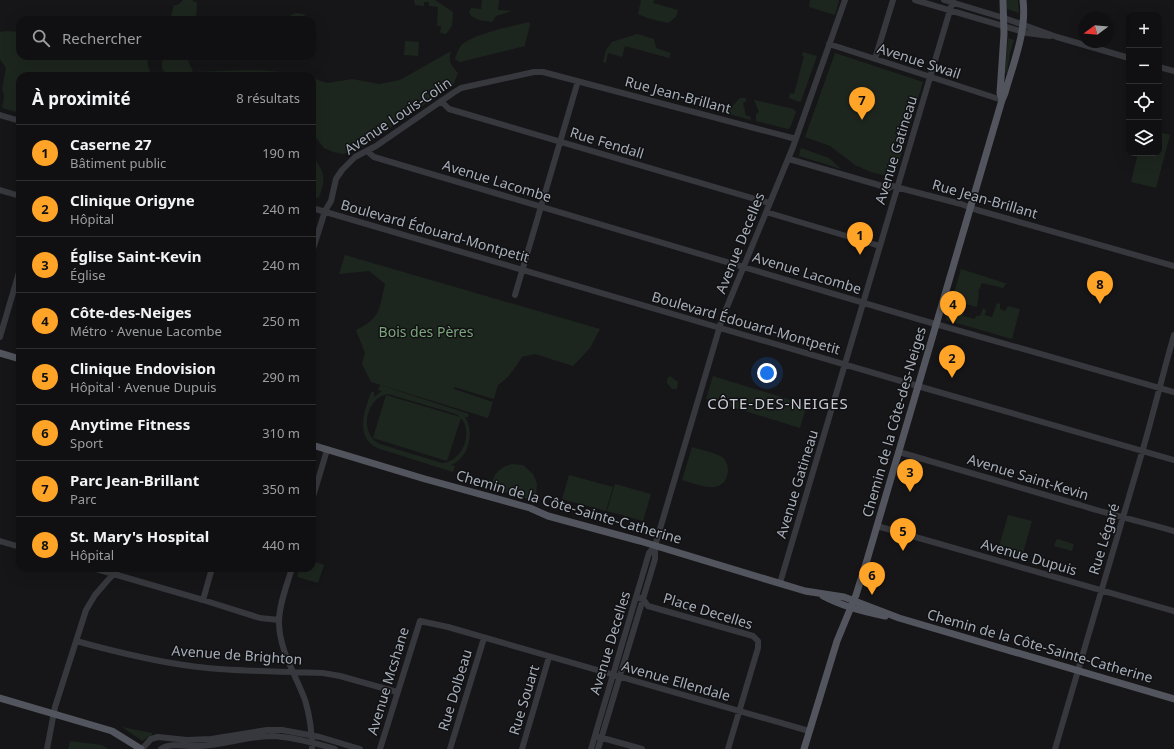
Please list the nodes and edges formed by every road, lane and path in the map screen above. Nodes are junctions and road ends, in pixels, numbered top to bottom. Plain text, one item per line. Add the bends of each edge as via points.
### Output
1 (845, 0) edge
2 (893, 0) edge
3 (915, 0) edge
4 (944, 0) edge
5 (1003, 0) edge
6 (1023, 0) edge
7 (953, 1) edge
8 (951, 10) junction
9 (1004, 18) junction
10 (1004, 26) junction
11 (1022, 28) junction
12 (829, 44) junction
13 (1126, 57) edge
14 (875, 59) junction
15 (1162, 67) edge
16 (1174, 71) edge
17 (930, 78) junction
18 (578, 81) junction
19 (441, 100) junction
20 (1002, 100) junction
21 (0, 115) edge
22 (16, 120) edge
23 (796, 139) junction
24 (560, 141) junction
25 (367, 151) junction
26 (789, 159) junction
27 (897, 188) junction
28 (0, 190) edge
29 (16, 195) edge
30 (770, 203) junction
31 (541, 207) junction
32 (970, 208) junction
33 (316, 209) edge
34 (325, 211) junction
35 (766, 212) junction
36 (316, 239) edge
37 (880, 246) junction
38 (1174, 266) edge
39 (743, 267) junction
40 (522, 269) junction
41 (16, 283) edge
42 (515, 295) dead end
43 (864, 303) junction
44 (936, 324) junction
45 (720, 328) junction
46 (1174, 335) edge
47 (0, 337) edge
48 (0, 353) edge
49 (16, 358) edge
50 (845, 364) junction
51 (918, 386) junction
52 (1160, 388) junction
53 (1174, 392) edge
54 (316, 446) edge
55 (327, 450) junction
56 (1142, 451) junction
57 (899, 452) junction
58 (1174, 460) edge
59 (316, 487) edge
60 (1123, 516) junction
61 (877, 526) junction
62 (1174, 531) edge
63 (0, 541) edge
64 (16, 546) edge
65 (655, 546) junction
66 (106, 572) edge
67 (115, 572) edge
68 (211, 572) edge
69 (291, 572) edge
70 (113, 574) junction
71 (780, 584) junction
72 (1101, 590) junction
73 (639, 598) junction
74 (203, 600) junction
75 (852, 604) junction
76 (1174, 612) edge
77 (279, 620) junction
78 (420, 621) joint
79 (484, 638) junction
80 (76, 641) junction
81 (549, 657) junction
82 (1078, 670) junction
83 (293, 672) junction
84 (616, 676) junction
85 (397, 692) junction
86 (0, 698) edge
87 (1174, 699) edge
88 (739, 711) junction
89 (54, 714) junction
90 (809, 731) junction
91 (311, 735) junction
92 (595, 736) junction
93 (602, 737) junction
94 (186, 743) junction
95 (312, 746) edge
96 (47, 749) edge
97 (141, 749) edge
98 (161, 749) edge
99 (335, 749) edge
100 (360, 749) edge
101 (380, 749) edge
102 (450, 749) edge
103 (522, 749) edge
104 (591, 749) edge
105 (598, 749) edge
106 (642, 749) edge
107 (728, 749) edge
108 (804, 749) edge
109 (1055, 749) edge

1 - 12 street, Avenue Decelles
2 - 14 street
3 - 8 street
4 - 7 street
5 - 9 main road, Chemin de la Côte-des-Neiges
6 - 11 main road, Chemin de la Côte-des-Neiges
7 - 8 street, Avenue Gatineau
7 - 9 street
8 - 10 street
8 - 17 street, Avenue Gatineau
9 - 10 main road, Chemin de la Côte-des-Neiges
9 - 11 street
10 - 11 street
10 - 20 main road, Chemin de la Côte-des-Neiges via 1000,93
11 - 13 street
11 - 20 main road, Chemin de la Côte-des-Neiges
12 - 14 street, Avenue Swail
12 - 23 street, Avenue Decelles
14 - 17 street, Avenue Swail
15 - 16 street
17 - 20 street, Avenue Swail
17 - 27 street, Avenue Gatineau
18 - 19 street, Avenue Louis-Colin via 546,72 534,72 461,88
18 - 23 street, Rue Jean-Brillant
18 - 24 street
19 - 24 street, Rue Fendall via 449,108
19 - 25 street, Avenue Louis-Colin
20 - 32 main road, Chemin de la Côte-des-Neiges
21 - 22 street
23 - 26 street, Avenue Decelles
24 - 30 street, Rue Fendall
24 - 31 street
25 - 31 street, Avenue Lacombe via 374,157
25 - 34 street, Avenue Louis-Colin via 355,157 342,170 336,179
26 - 27 street, Rue Jean-Brillant via 889,188
26 - 30 street, Avenue Decelles
27 - 32 street, Rue Jean-Brillant
27 - 37 street, Avenue Gatineau
28 - 29 street
30 - 35 street, Avenue Decelles
31 - 39 street, Avenue Lacombe
31 - 40 street
32 - 38 street, Rue Jean-Brillant
32 - 44 main road, Chemin de la Côte-des-Neiges
33 - 34 street, Boulevard Édouard-Montpetit
34 - 36 street, Avenue Louis-Colin
34 - 40 street, Boulevard Édouard-Montpetit
35 - 37 street
35 - 39 street, Avenue Decelles
37 - 43 street, Avenue Gatineau
39 - 43 street, Avenue Lacombe
39 - 45 street, Avenue Decelles
40 - 42 street
40 - 45 street, Boulevard Édouard-Montpetit
41 - 47 street
43 - 44 street, Avenue Lacombe
43 - 50 street, Avenue Gatineau
44 - 51 main road, Chemin de la Côte-des-Neiges
44 - 52 street, Avenue Lacombe
45 - 50 street, Boulevard Édouard-Montpetit
45 - 65 street, Avenue Decelles
46 - 52 street, Rue Légaré
48 - 49 main road
50 - 51 street, Boulevard Édouard-Montpetit
50 - 71 street, Avenue Gatineau
51 - 56 street, Boulevard Édouard-Montpetit
51 - 57 main road, Chemin de la Côte-des-Neiges
52 - 53 street, Avenue Lacombe
52 - 56 street, Rue Légaré
54 - 55 main road, Chemin de la Côte-Sainte-Catherine
55 - 59 street
55 - 65 main road, Chemin de la Côte-Sainte-Catherine
56 - 58 street, Boulevard Édouard-Montpetit
56 - 60 street, Rue Légaré
57 - 60 street, Avenue Saint-Kevin
57 - 61 main road, Chemin de la Côte-des-Neiges
60 - 62 street, Avenue Saint-Kevin
60 - 72 street, Rue Légaré
61 - 72 street, Avenue Dupuis
61 - 75 main road, Chemin de la Côte-des-Neiges
63 - 64 street
65 - 71 main road, Chemin de la Côte-Sainte-Catherine
65 - 73 street, Avenue Decelles via 656,555
66 - 70 street
67 - 70 street
68 - 74 street
69 - 77 street
70 - 74 street
70 - 80 street via 90,602
71 - 75 main road, Chemin de la Côte-Sainte-Catherine via 820,594 834,602
72 - 76 street, Avenue Dupuis
72 - 82 street, Rue Légaré
73 - 84 street, Avenue Decelles
73 - 88 street, Place Decelles via 648,606 756,638 759,644
74 - 77 street via 260,618
75 - 82 main road, Chemin de la Côte-Sainte-Catherine via 867,613 899,618
75 - 90 main road, Chemin de la Côte-des-Neiges via 837,641
77 - 83 street via 284,649
78 - 79 street, Avenue Ellendale
78 - 85 street, Avenue Mcshane
79 - 81 street, Avenue Ellendale
79 - 102 street, Rue Dolbeau
80 - 83 street, Avenue de Brighton via 168,663 227,670
80 - 89 street
81 - 84 street, Avenue Ellendale
81 - 103 street, Rue Souart
82 - 87 main road, Chemin de la Côte-Sainte-Catherine
82 - 109 street, Rue Légaré
83 - 85 street, Avenue de Brighton via 340,676
83 - 91 street via 309,714
84 - 88 street, Avenue Ellendale
84 - 92 street, Avenue Decelles
84 - 93 street, Avenue Decelles
85 - 101 street, Avenue Mcshane
86 - 89 main road
88 - 90 street, Avenue Ellendale
88 - 107 street, Place Decelles
89 - 96 street
89 - 97 main road via 112,732
90 - 108 main road, Chemin de la Côte-des-Neiges
91 - 94 street via 267,730
91 - 95 street
91 - 100 street
92 - 93 street
92 - 104 street, Avenue Decelles
93 - 105 street, Avenue Decelles
93 - 106 street
94 - 95 street via 218,745 272,736
94 - 97 street via 158,737 151,739
94 - 98 street
95 - 99 street

